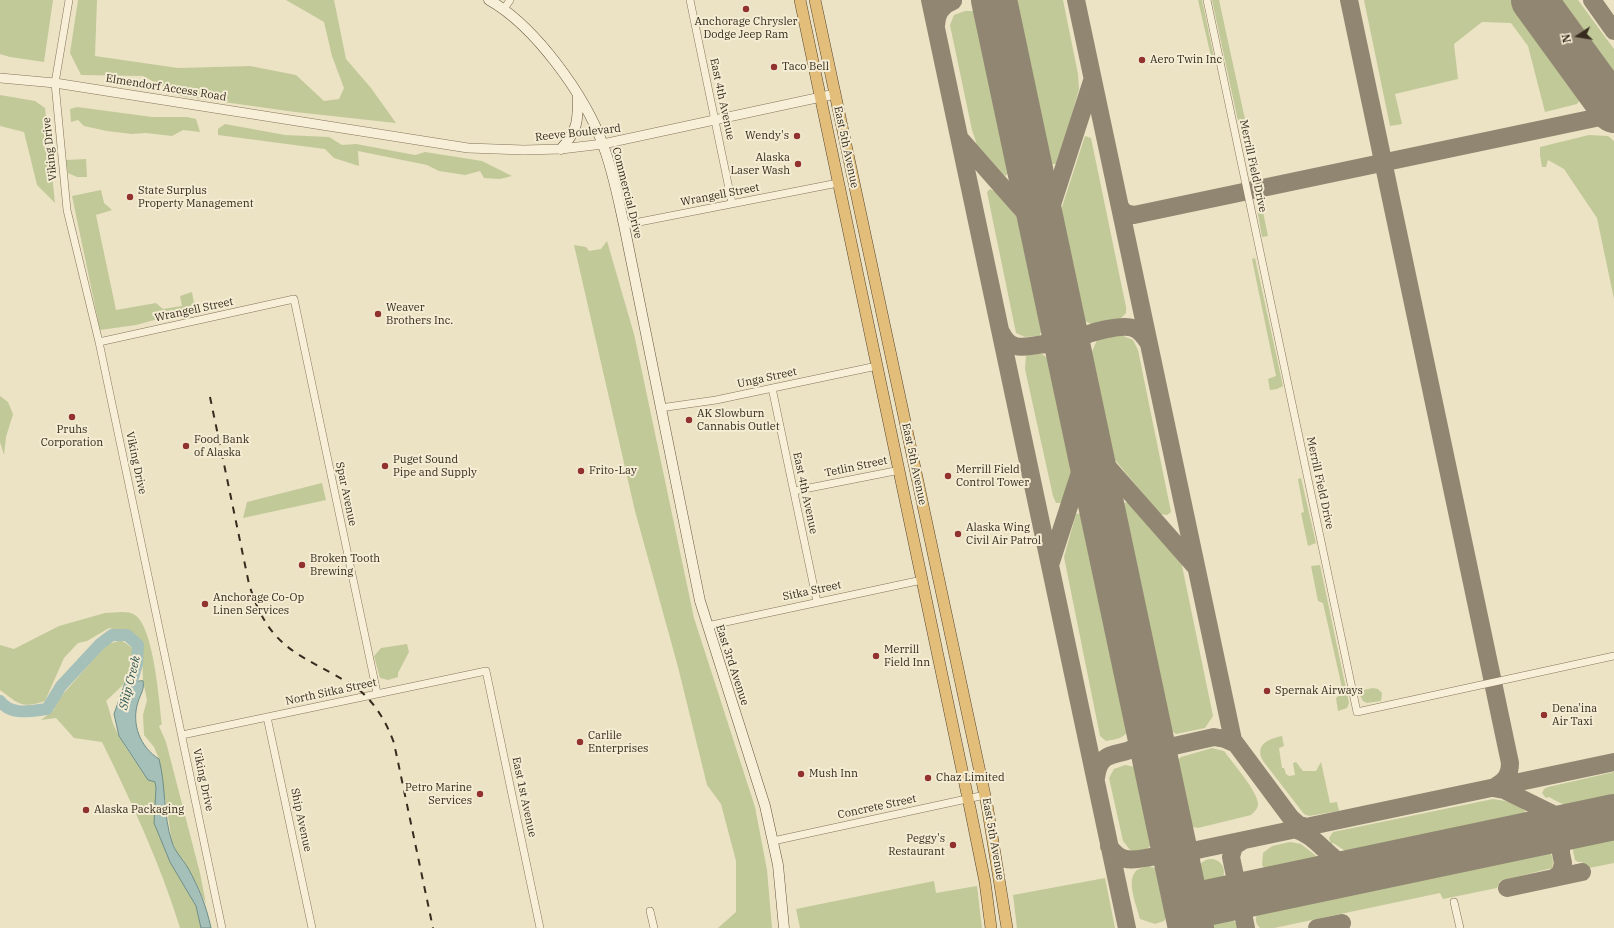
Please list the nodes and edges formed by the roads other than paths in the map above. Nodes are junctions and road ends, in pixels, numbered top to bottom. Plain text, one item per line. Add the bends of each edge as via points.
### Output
1 (69, 0) edge
2 (489, 0) edge
3 (690, 0) edge
4 (800, 0) edge
5 (815, 0) edge
6 (1207, 0) edge
7 (507, 4) edge
8 (3, 79) edge
9 (55, 83) junction
10 (835, 94) junction
11 (578, 96) junction
12 (820, 97) junction
13 (715, 120) junction
14 (321, 125) joint
15 (603, 144) junction
16 (561, 149) junction
17 (838, 183) junction
18 (732, 203) junction
19 (624, 225) junction
20 (294, 299) joint
21 (99, 342) junction
22 (877, 366) junction
23 (772, 388) junction
24 (660, 408) junction
25 (900, 470) junction
26 (794, 491) junction
27 (922, 580) junction
28 (817, 602) junction
29 (707, 626) junction
30 (1614, 656) edge
31 (486, 671) joint
32 (377, 693) junction
33 (268, 717) junction
34 (182, 735) junction
35 (985, 795) junction
36 (968, 798) junction
37 (773, 841) junction
38 (1454, 902) dead end
39 (650, 911) dead end
40 (222, 928) edge
41 (312, 928) edge
42 (540, 928) edge
43 (654, 928) edge
44 (784, 928) edge
45 (991, 928) edge
46 (1007, 928) edge
47 (1460, 928) edge

1 - 9 street, Viking Drive
2 - 7 main road, Commercial Drive
3 - 13 street, East 4th Avenue
4 - 12 highway, East 5th Avenue
5 - 10 highway, East 5th Avenue
6 - 30 street, Merrill Field Drive via 1357,712
7 - 11 main road, Commercial Drive via 547,52
8 - 9 street, Elmendorf Access Road
9 - 14 street, Elmendorf Access Road
9 - 21 street, Viking Drive via 67,210
10 - 12 street, Reeve Boulevard
10 - 35 highway, East 5th Avenue
11 - 15 main road, Commercial Drive
11 - 16 main road via 578,122 570,139
12 - 13 street, Reeve Boulevard
12 - 17 highway, East 5th Avenue
13 - 15 street, Reeve Boulevard
13 - 18 street, East 4th Avenue
14 - 16 street, Reeve Boulevard via 468,148
15 - 16 street, Reeve Boulevard
15 - 19 main road, Commercial Drive
17 - 18 street, Wrangell Street
17 - 22 highway, East 5th Avenue
18 - 19 street, Wrangell Street
19 - 24 main road, Commercial Drive
20 - 21 street, Wrangell Street
20 - 32 street, Spar Avenue
21 - 34 street, Viking Drive
22 - 23 street, Unga Street
22 - 25 highway, East 5th Avenue
23 - 24 street, Unga Street
23 - 26 street, East 4th Avenue
24 - 29 main road, East 3rd Avenue
25 - 26 street, Tetlin Street
25 - 27 highway, East 5th Avenue
26 - 28 street, East 4th Avenue
27 - 28 street, Sitka Street
27 - 36 highway, East 5th Avenue
28 - 29 street, Sitka Street
29 - 37 main road, East 3rd Avenue via 765,806
31 - 32 street, North Sitka Street
31 - 42 street, East 1st Avenue
32 - 33 street, North Sitka Street
33 - 34 street, North Sitka Street
33 - 41 street, Ship Avenue
34 - 40 street, Viking Drive
35 - 36 street, Concrete Street
35 - 46 highway, East 5th Avenue via 1004,897
36 - 37 street, Concrete Street
36 - 45 highway, East 5th Avenue via 985,882
37 - 44 main road, East 3rd Avenue
38 - 47 street
39 - 43 street

